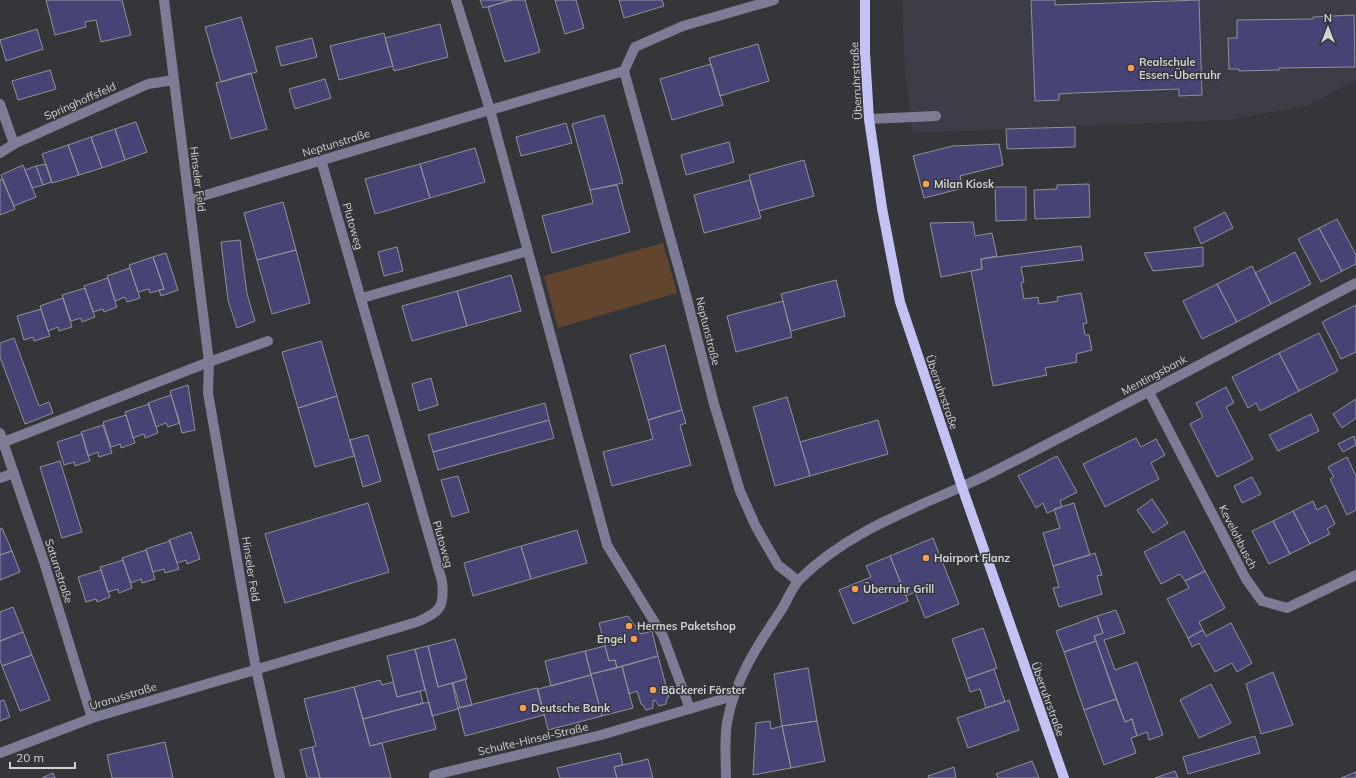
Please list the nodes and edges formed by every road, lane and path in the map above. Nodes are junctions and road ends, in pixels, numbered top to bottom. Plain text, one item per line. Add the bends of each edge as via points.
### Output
1 (164, 0) edge
2 (456, 0) edge
3 (774, 0) edge
4 (865, 0) edge
5 (624, 71) junction
6 (174, 80) junction
7 (0, 104) edge
8 (490, 110) junction
9 (936, 116) dead end
10 (870, 119) junction
11 (14, 144) junction
12 (0, 153) edge
13 (321, 160) junction
14 (189, 200) junction
15 (528, 251) junction
16 (1356, 283) edge
17 (362, 298) junction
18 (268, 341) dead end
19 (209, 362) junction
20 (1149, 392) junction
21 (2, 438) edge
22 (14, 473) junction
23 (0, 478) edge
24 (962, 488) junction
25 (1356, 575) edge
26 (798, 581) junction
27 (256, 669) junction
28 (733, 696) junction
29 (690, 709) junction
30 (92, 718) junction
31 (0, 753) edge
32 (280, 778) edge
33 (434, 778) edge
34 (726, 778) edge
35 (1064, 778) edge

1 - 6 street, Hinseler Feld
2 - 8 street
3 - 5 street via 683,26 635,47
4 - 10 main road, Überruhrstraße via 865,53
5 - 8 street, Neptunstraße
5 - 26 street, Neptunstraße via 740,491 756,527 778,565
6 - 11 street, Springhoffsfeld via 148,84
6 - 14 street, Hinseler Feld
7 - 11 street
8 - 13 street, Neptunstraße
8 - 15 street
9 - 10 street
10 - 24 main road, Überruhrstraße via 882,208 900,302
11 - 12 street, Springhoffsfeld
13 - 14 street, Neptunstraße
13 - 17 street, Plutoweg
14 - 19 street, Hinseler Feld
15 - 17 street
15 - 29 street via 607,545 663,636
16 - 20 street, Mentingsbank
17 - 27 street, Plutoweg via 442,582 442,605 437,612 417,622
18 - 19 street
19 - 21 street
19 - 27 street, Hinseler Feld via 208,394
20 - 24 street, Mentingsbank
20 - 25 street, Kevelohbusch via 1246,579 1262,601 1287,608
21 - 22 street, Saturnstraße
22 - 23 street
22 - 30 street, Saturnstraße
24 - 26 street via 915,506 865,531 834,551
24 - 35 main road, Überruhrstraße
26 - 28 street via 746,665
27 - 30 street, Uranusstraße
27 - 32 street, Hinseler Feld
28 - 29 street, Schulte-Hinsel-Straße
28 - 34 street via 725,742
29 - 33 street, Schulte-Hinsel-Straße via 601,735 434,775
30 - 31 street, Uranusstraße

